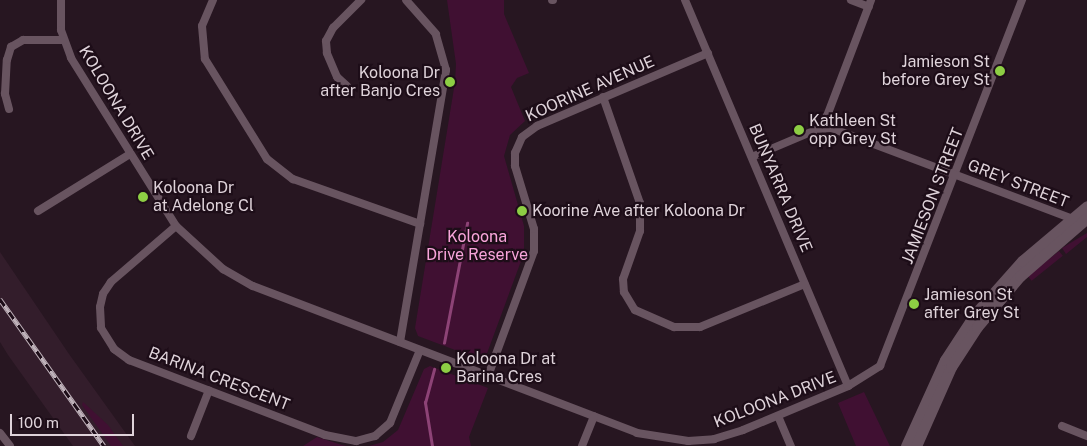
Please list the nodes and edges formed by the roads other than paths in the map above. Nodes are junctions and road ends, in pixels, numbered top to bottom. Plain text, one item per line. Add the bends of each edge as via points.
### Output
1 (61, 0) edge
2 (213, 0) edge
3 (361, 0) edge
4 (406, 0) edge
5 (685, 0) edge
6 (851, 0) edge
7 (1022, 0) edge
8 (870, 3) edge
9 (63, 40) junction
10 (708, 52) junction
11 (347, 86) dead end
12 (603, 98) junction
13 (9, 109) dead end
14 (826, 127) junction
15 (130, 154) junction
16 (752, 157) junction
17 (955, 175) junction
18 (1087, 206) edge
19 (38, 211) dead end
20 (1082, 221) edge
21 (420, 224) junction
22 (176, 226) junction
23 (805, 284) junction
24 (400, 342) junction
25 (420, 350) junction
26 (488, 376) junction
27 (848, 386) junction
28 (208, 390) junction
29 (594, 416) junction
30 (778, 416) junction
31 (1062, 426) dead end
32 (0, 433) edge
33 (191, 436) dead end
34 (1087, 436) edge
35 (10, 446) edge
36 (582, 446) edge
37 (791, 446) edge
38 (906, 446) edge
39 (916, 446) edge

1 - 9 street, KOLOONA DRIVE
2 - 21 street via 202,26 204,59 267,159 293,179
3 - 11 street via 333,28 326,41 327,54 337,77
4 - 21 street via 436,34 446,70
5 - 10 street, BUNYARRA DRIVE
6 - 8 street
7 - 17 street, JAMIESON STREET
8 - 14 street via 827,116
9 - 13 street via 23,40 11,47 5,94
9 - 15 street, KOLOONA DRIVE
10 - 12 street, KOORINE AVENUE
10 - 16 street, BUNYARRA DRIVE
12 - 23 street via 640,202 640,231 623,279 624,292 635,310 667,325 692,328
12 - 26 street, KOORINE AVENUE via 531,129 517,148 515,166 534,229 534,251
14 - 16 street
14 - 17 street, GREY STREET
15 - 19 street
15 - 22 street, KOLOONA DRIVE
16 - 23 street, BUNYARRA DRIVE
17 - 20 street, GREY STREET
17 - 27 street, JAMIESON STREET via 884,359 870,375
18 - 20 main road
20 - 38 main road via 1016,267 975,314 945,360
20 - 39 main road via 1020,276 973,331 951,367
21 - 24 street
22 - 24 street, KOLOONA DRIVE via 213,261 248,283
22 - 28 street, BARINA CRESCENT via 107,287 101,300 100,321 108,342 120,354
23 - 27 street, BUNYARRA DRIVE
24 - 25 street, KOLOONA DRIVE
25 - 26 street, KOLOONA DRIVE
25 - 28 street, BARINA CRESCENT via 390,422 374,436 356,442 325,435
26 - 29 street, KOLOONA DRIVE
27 - 30 street, KOLOONA DRIVE
28 - 33 street
29 - 30 street, KOLOONA DRIVE via 648,436 688,441 725,436
29 - 36 street
30 - 37 street
31 - 34 street
32 - 35 street

